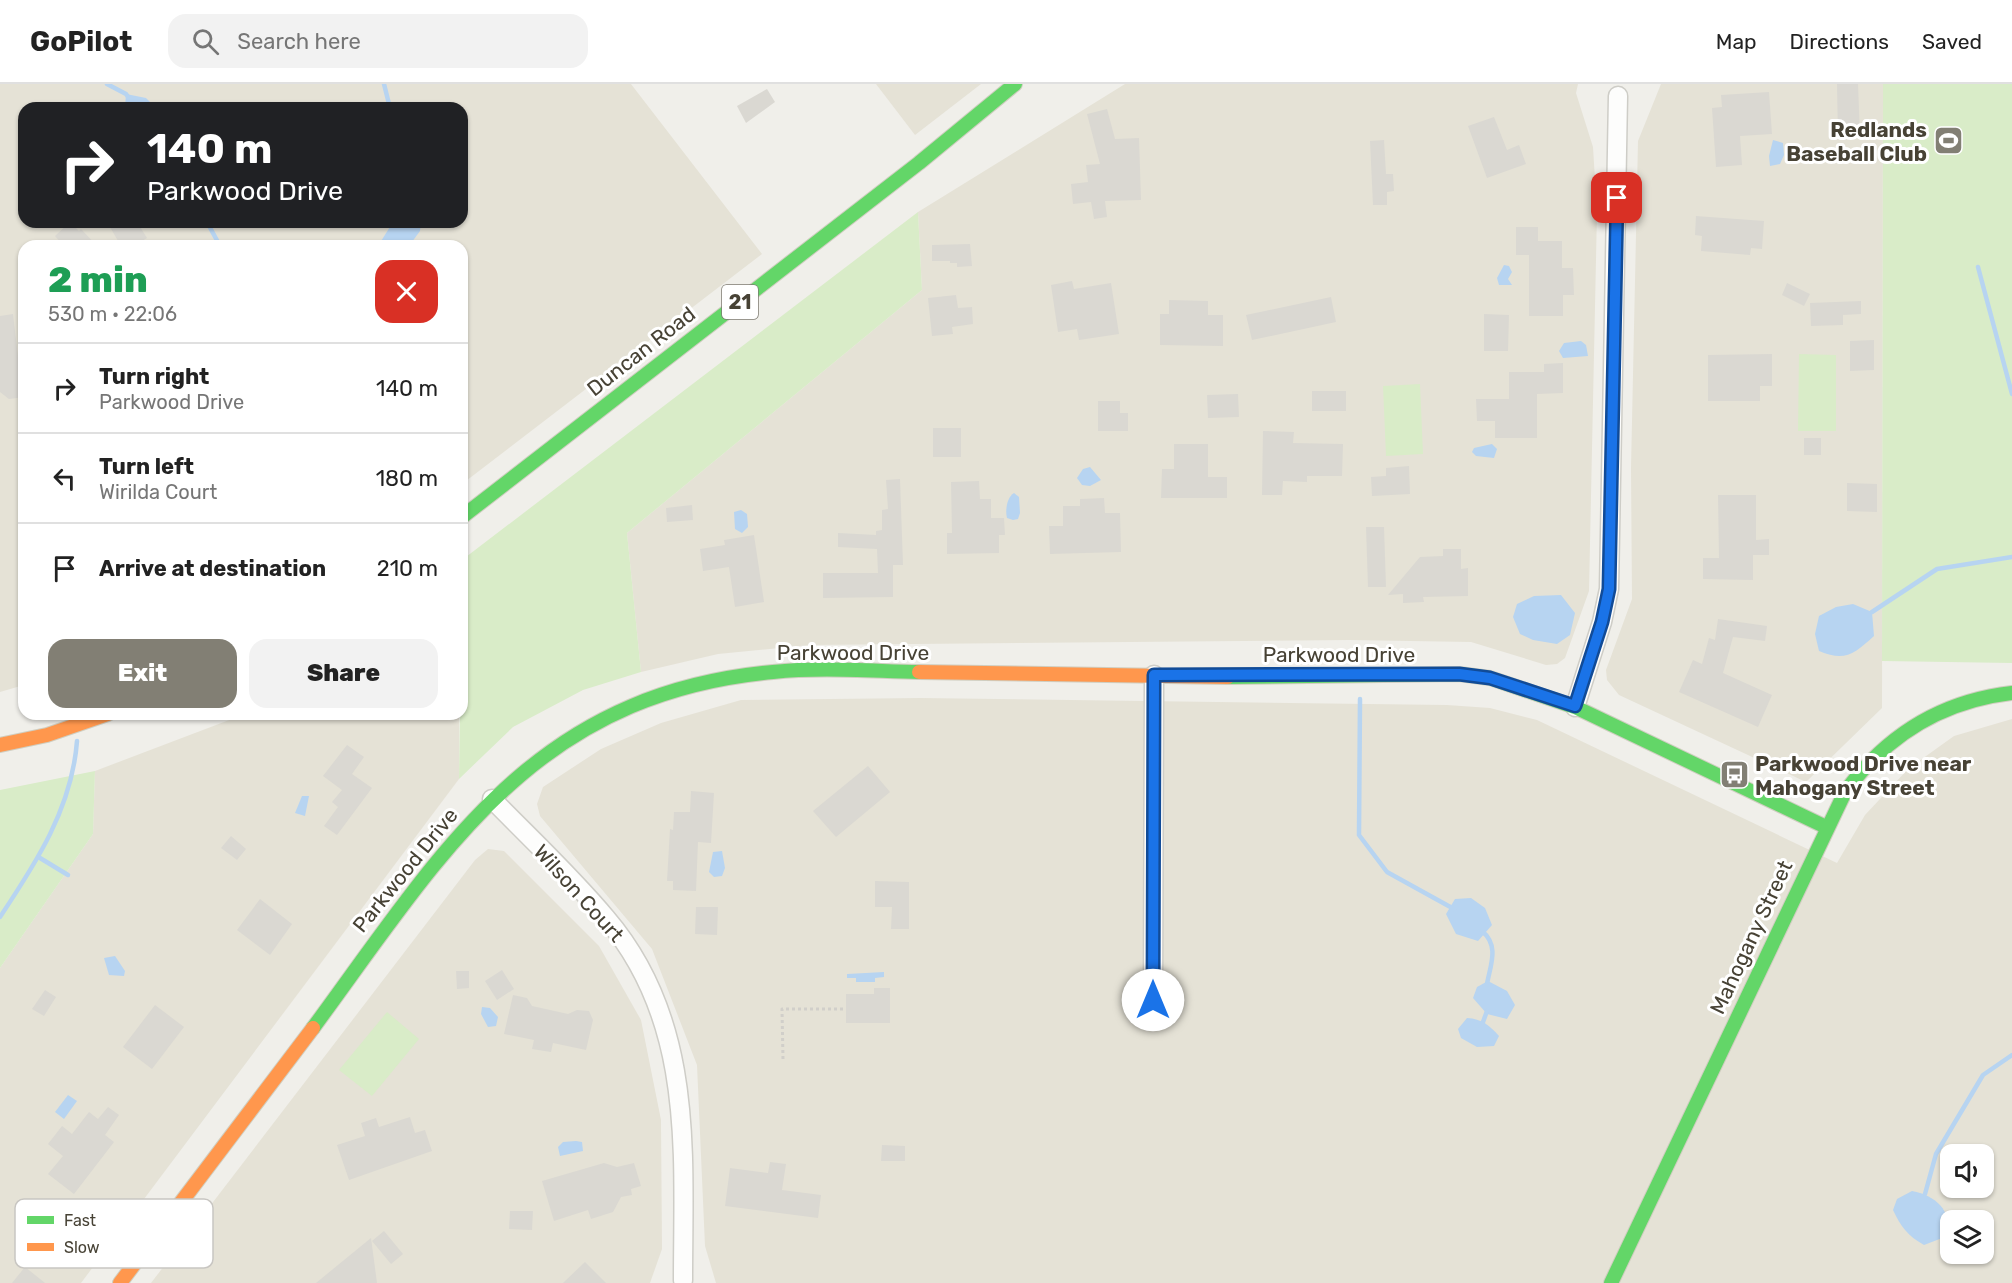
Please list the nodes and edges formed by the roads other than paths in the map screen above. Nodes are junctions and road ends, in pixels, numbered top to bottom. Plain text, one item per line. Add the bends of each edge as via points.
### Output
1 (1015, 84) edge
2 (1617, 96) dead end
3 (468, 512) edge
4 (1154, 675) junction
5 (2012, 693) edge
6 (1575, 706) junction
7 (91, 720) edge
8 (0, 745) edge
9 (492, 799) junction
10 (1826, 827) junction
11 (1153, 1000) dead end
12 (183, 1199) edge
13 (131, 1268) edge
14 (683, 1280) dead end
15 (120, 1283) edge
16 (1611, 1283) edge

1 - 3 main road, Duncan Road / 21 via 919,163
2 - 6 street via 1609,589
4 - 6 main road, Parkwood Drive via 1459,674 1490,678
4 - 9 main road, Parkwood Drive via 773,672 715,682 657,698 582,731 532,764
4 - 11 street
5 - 10 main road, Mahogany Street via 1935,715 1901,735 1872,759 1845,792
6 - 10 main road, Parkwood Drive
7 - 8 main road
9 - 12 main road, Parkwood Drive via 447,847
9 - 14 street, Wilson Court via 607,918 635,960 656,1004 681,1095
10 - 16 main road, Mahogany Street
13 - 15 main road, Parkwood Drive

